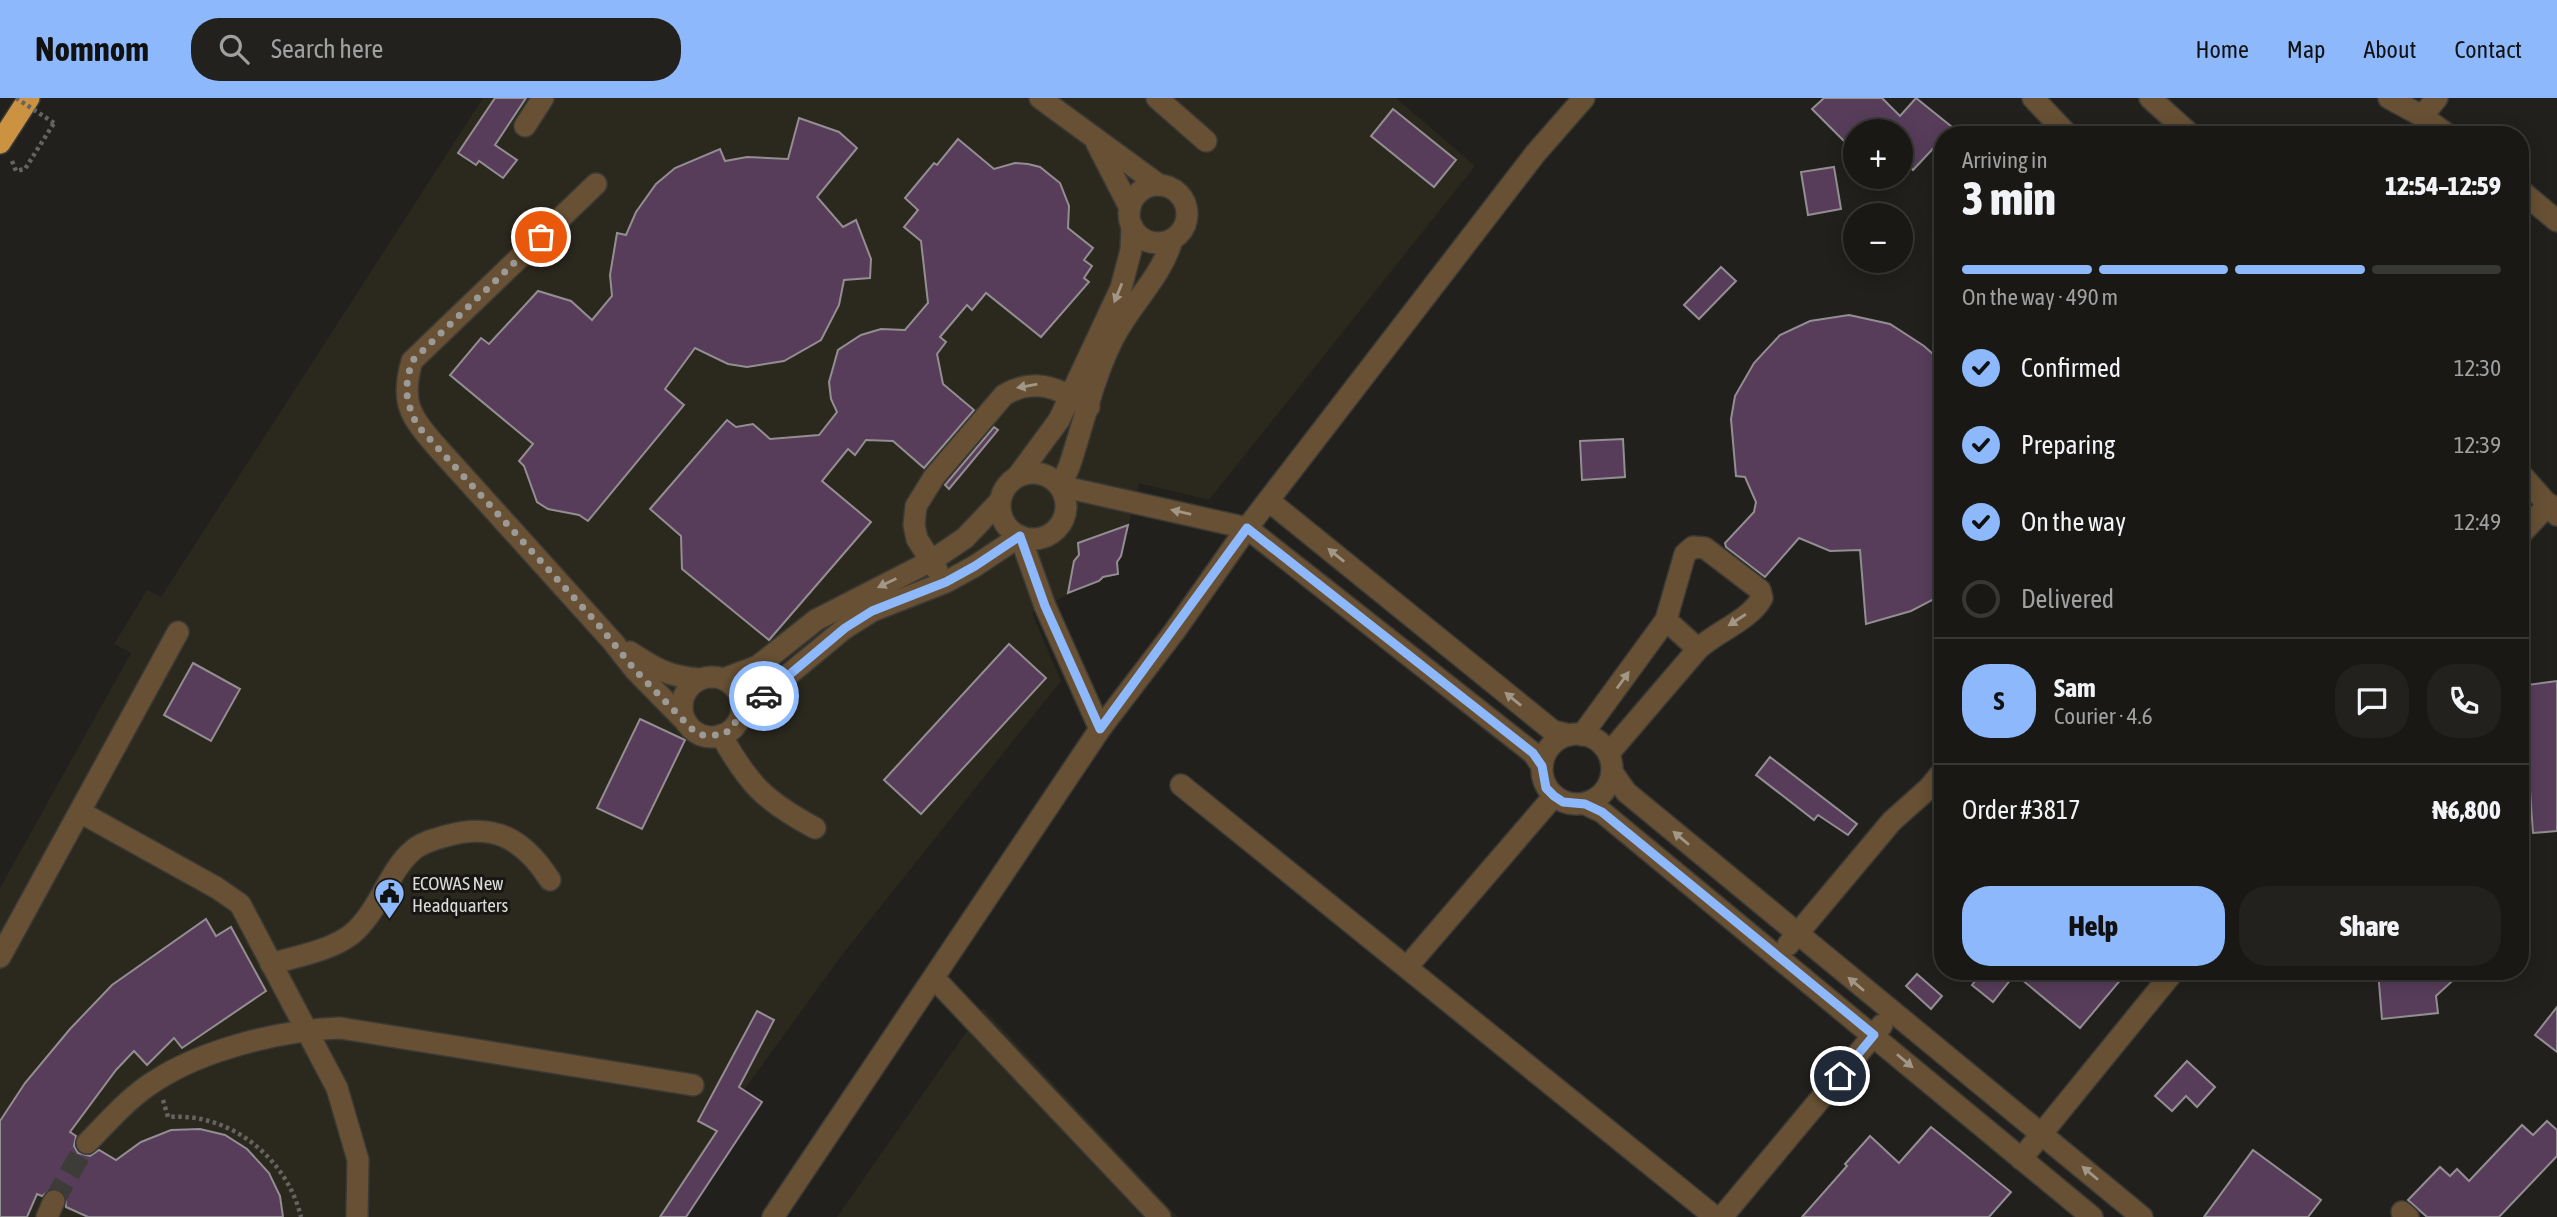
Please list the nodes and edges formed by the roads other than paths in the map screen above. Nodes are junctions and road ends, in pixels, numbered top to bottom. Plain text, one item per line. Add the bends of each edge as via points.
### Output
1 (29, 98) edge
2 (543, 98) edge
3 (1040, 98) edge
4 (1157, 98) edge
5 (1584, 98) edge
6 (2033, 98) edge
7 (2150, 98) edge
8 (2389, 98) edge
9 (2437, 98) edge
10 (2422, 116) junction
11 (525, 126) dead end
12 (2059, 126) edge
13 (2181, 126) edge
14 (2436, 126) edge
15 (1092, 136) junction
16 (1206, 141) dead end
17 (0, 144) edge
18 (596, 184) dead end
19 (1159, 185) junction
20 (2529, 198) edge
21 (1131, 217) junction
22 (2557, 221) edge
23 (1172, 240) junction
24 (1070, 395) junction
25 (1089, 407) junction
26 (1017, 477) junction
27 (2529, 483) edge
28 (1060, 486) junction
29 (1269, 500) junction
30 (1000, 501) junction
31 (2553, 509) edge
32 (1247, 528) junction
33 (2529, 528) edge
34 (1020, 536) junction
35 (931, 561) junction
36 (946, 582) junction
37 (1666, 620) junction
38 (178, 632) dead end
39 (613, 642) junction
40 (1698, 649) junction
41 (701, 679) junction
42 (723, 679) junction
43 (741, 714) junction
44 (686, 722) junction
45 (1100, 729) junction
46 (721, 735) junction
47 (1576, 735) junction
48 (1610, 763) junction
49 (1542, 766) junction
50 (1934, 782) edge
51 (1181, 785) dead end
52 (1554, 796) junction
53 (1585, 804) junction
54 (80, 812) junction
55 (815, 828) dead end
56 (550, 880) dead end
57 (1797, 934) junction
58 (1778, 956) junction
59 (0, 957) edge
60 (271, 964) junction
61 (1407, 967) junction
62 (934, 978) junction
63 (2167, 980) edge
64 (1893, 1013) junction
65 (305, 1029) junction
66 (1874, 1035) junction
67 (693, 1085) dead end
68 (2043, 1133) junction
69 (87, 1143) tunnel mouth
70 (2021, 1159) junction
71 (357, 1217) edge
72 (773, 1217) edge
73 (1160, 1217) edge
74 (1715, 1217) edge
75 (1722, 1217) edge
76 (2092, 1217) edge
77 (2143, 1217) edge

1 - 17 highway
2 - 11 street
3 - 15 street
4 - 16 street
5 - 29 street via 1535,153
6 - 12 street
7 - 13 street
8 - 10 street
9 - 10 street
10 - 14 street
15 - 19 street
15 - 21 street via 1107,159
18 - 39 street via 412,361 406,383 407,404 417,425
19 - 21 street via 1140,191
19 - 23 street via 1176,192 1186,207 1185,226
20 - 22 street
21 - 23 street via 1144,240
21 -> 24 street via 1131,250 1121,288
23 - 25 street via 1162,267 1111,342
24 - 25 street
24 - 26 street via 1051,433
24 -> 35 street via 1034,383 1017,387 983,418 916,506 917,539
25 - 28 street
26 - 28 street via 1036,473
26 - 30 street
27 - 31 street
32 -> 28 street
28 - 34 street via 1066,506 1059,526 1041,537
29 - 32 street
47 -> 29 street via 1553,731
30 - 34 street via 1004,522
30 - 35 street via 965,538
31 - 33 street
32 - 45 street
32 - 49 street via 1533,753
34 - 36 street
34 - 45 street via 1045,606
35 - 36 street
35 -> 42 street via 816,620 758,666
36 - 43 street via 872,611 845,628
37 - 40 street
37 -> 40 street via 1685,554 1693,547 1705,548 1760,590 1757,607
47 -> 37 street
38 - 54 street
39 - 41 street via 653,669 678,678
39 - 44 street
40 - 48 street
41 - 42 street
41 - 44 street via 685,692 682,712
42 - 43 street via 736,690
43 - 46 street
44 - 46 street via 701,735
45 - 62 street
46 - 55 street via 754,786 779,809
47 - 48 street via 1600,743
47 - 49 street via 1550,746
48 - 53 street via 1603,793
57 -> 48 street via 1626,792
49 - 52 street via 1542,777
50 - 57 street via 1892,821
51 - 61 street
52 - 53 street via 1563,802
52 - 61 street
53 - 58 street via 1602,812
54 - 59 street
54 - 60 street via 240,904
56 - 60 street via 526,848 499,833 465,830 434,839 412,851 372,914 350,935 331,946
57 - 58 street
64 -> 57 street
58 - 66 street
60 - 65 street
61 - 74 street
62 - 72 street
62 - 73 street
63 - 68 street
64 - 66 street
64 - 68 street
65 - 67 street via 340,1028
65 - 69 street via 227,1047 156,1080
65 - 71 street via 337,1088 348,1123 358,1160
66 -> 70 street
66 - 75 street
68 - 70 street
77 -> 68 street
70 - 76 street

